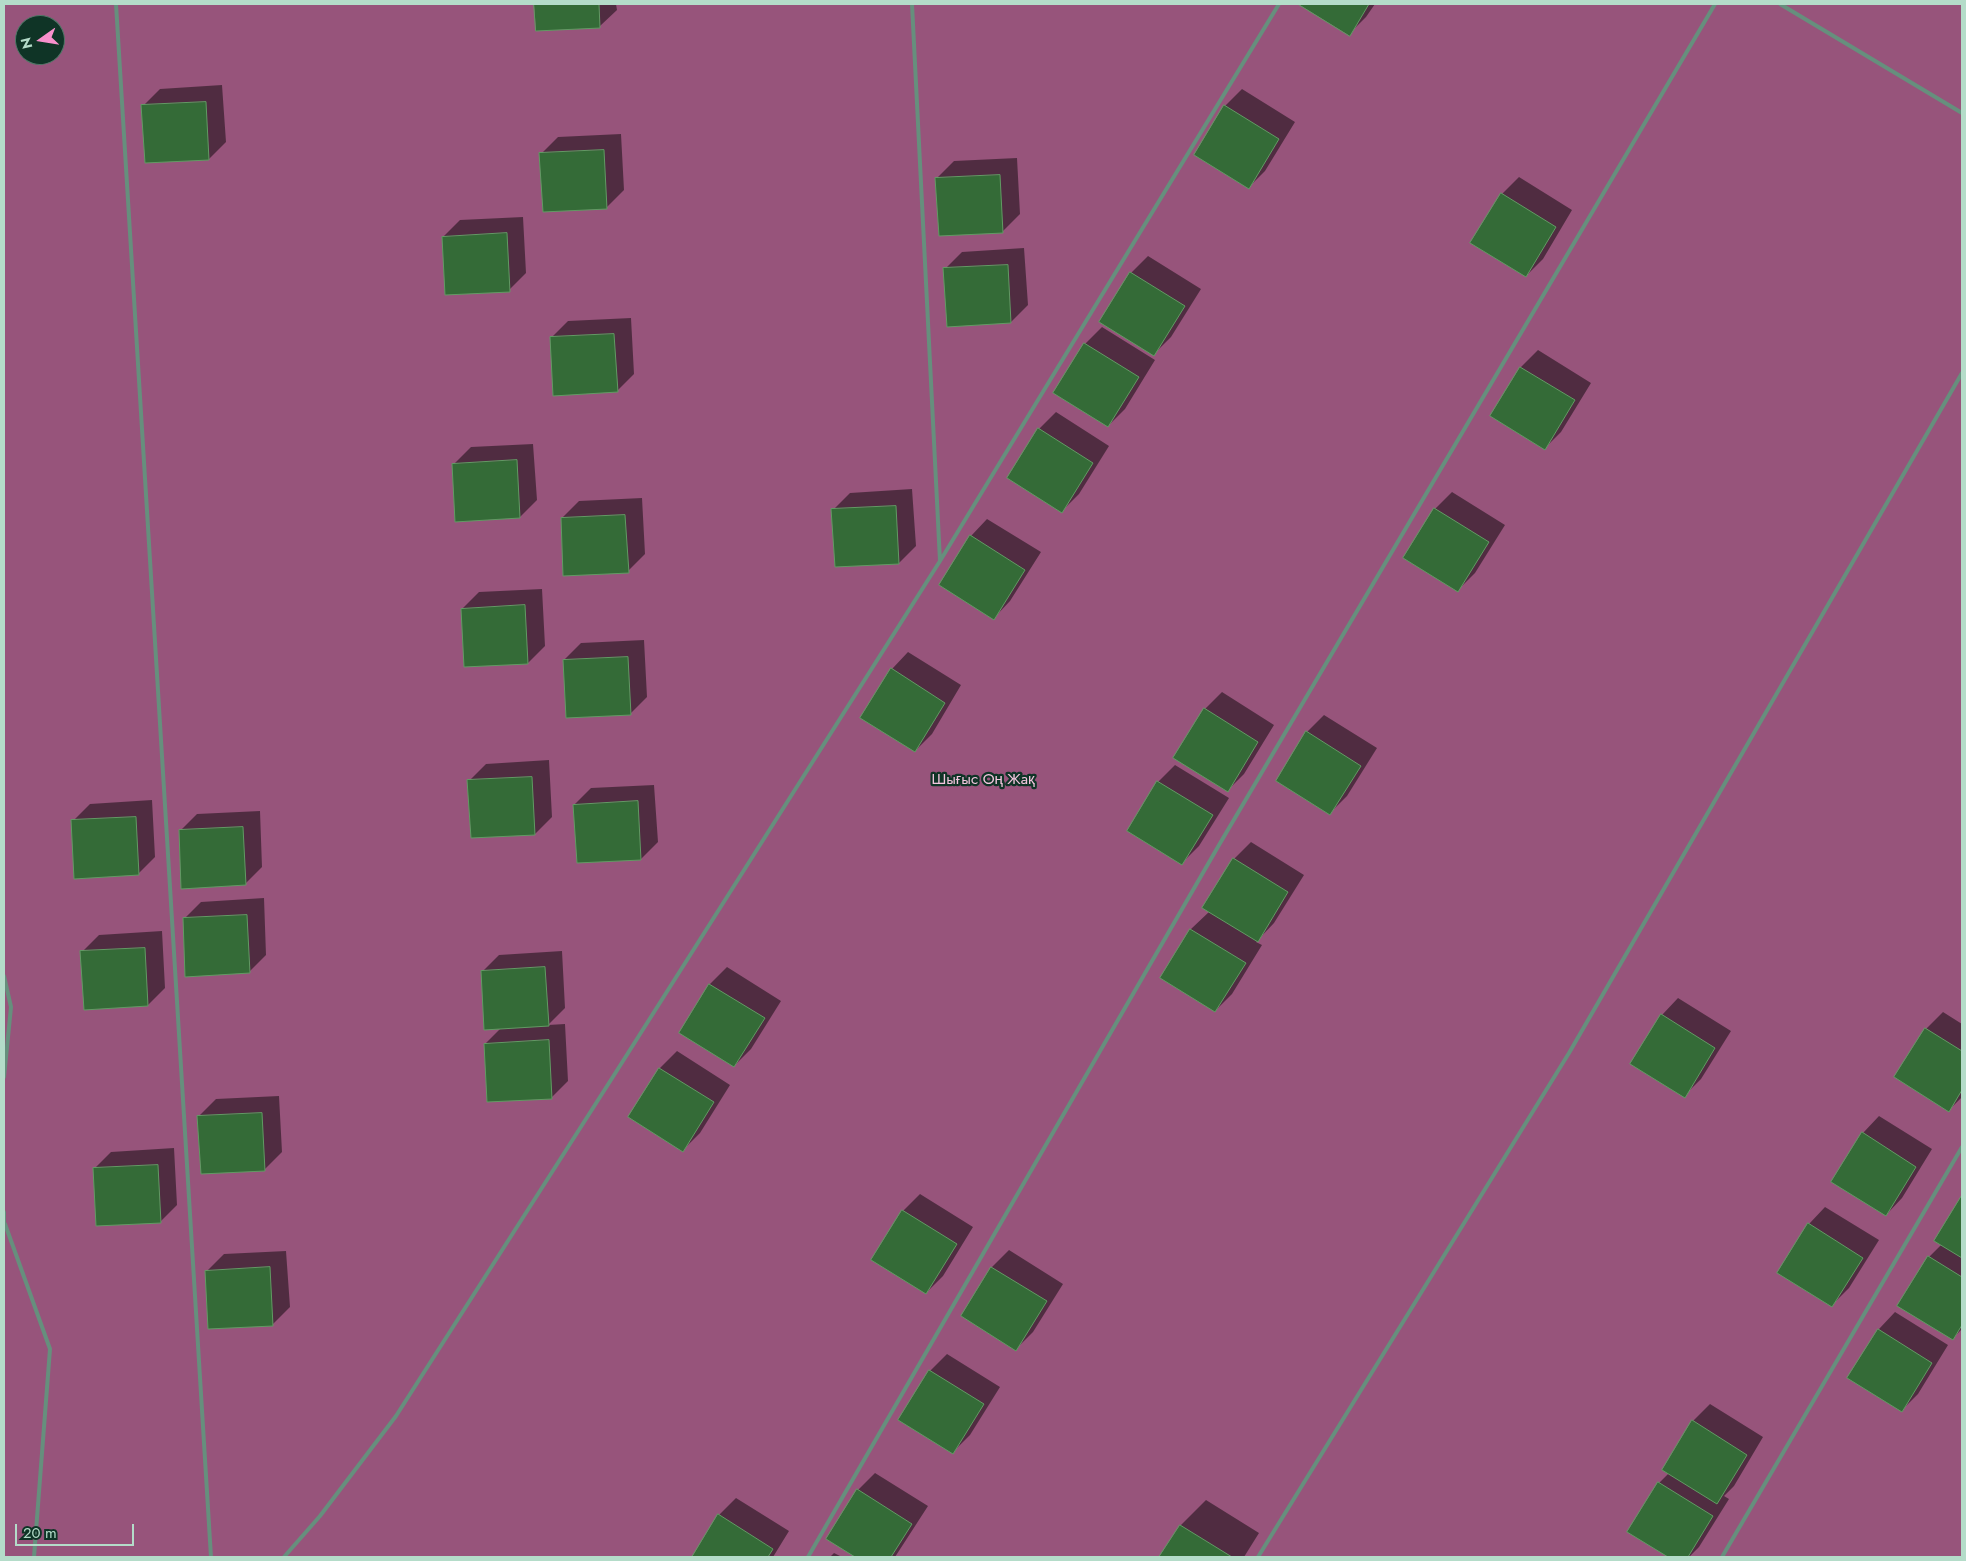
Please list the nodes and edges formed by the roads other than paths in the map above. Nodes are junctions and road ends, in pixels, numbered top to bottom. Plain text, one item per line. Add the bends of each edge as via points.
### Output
1 (116, 4) edge
2 (912, 4) edge
3 (1278, 4) edge
4 (1715, 4) edge
5 (1780, 4) edge
6 (1962, 113) edge
7 (1962, 373) edge
8 (940, 560) junction
9 (4, 976) edge
10 (4, 1077) edge
11 (1962, 1147) edge
12 (4, 1212) edge
13 (4, 1224) edge
14 (34, 1557) edge
15 (211, 1557) edge
16 (284, 1557) edge
17 (808, 1557) edge
18 (1258, 1557) edge
19 (1722, 1557) edge

1 - 15 lane
2 - 8 lane
3 - 8 lane
4 - 17 lane via 1219,845
5 - 6 lane
7 - 18 lane via 1569,1052
8 - 16 lane via 396,1416 320,1516
9 - 10 lane via 11,1007
11 - 19 lane
12 - 13 lane
13 - 14 lane via 50,1349

